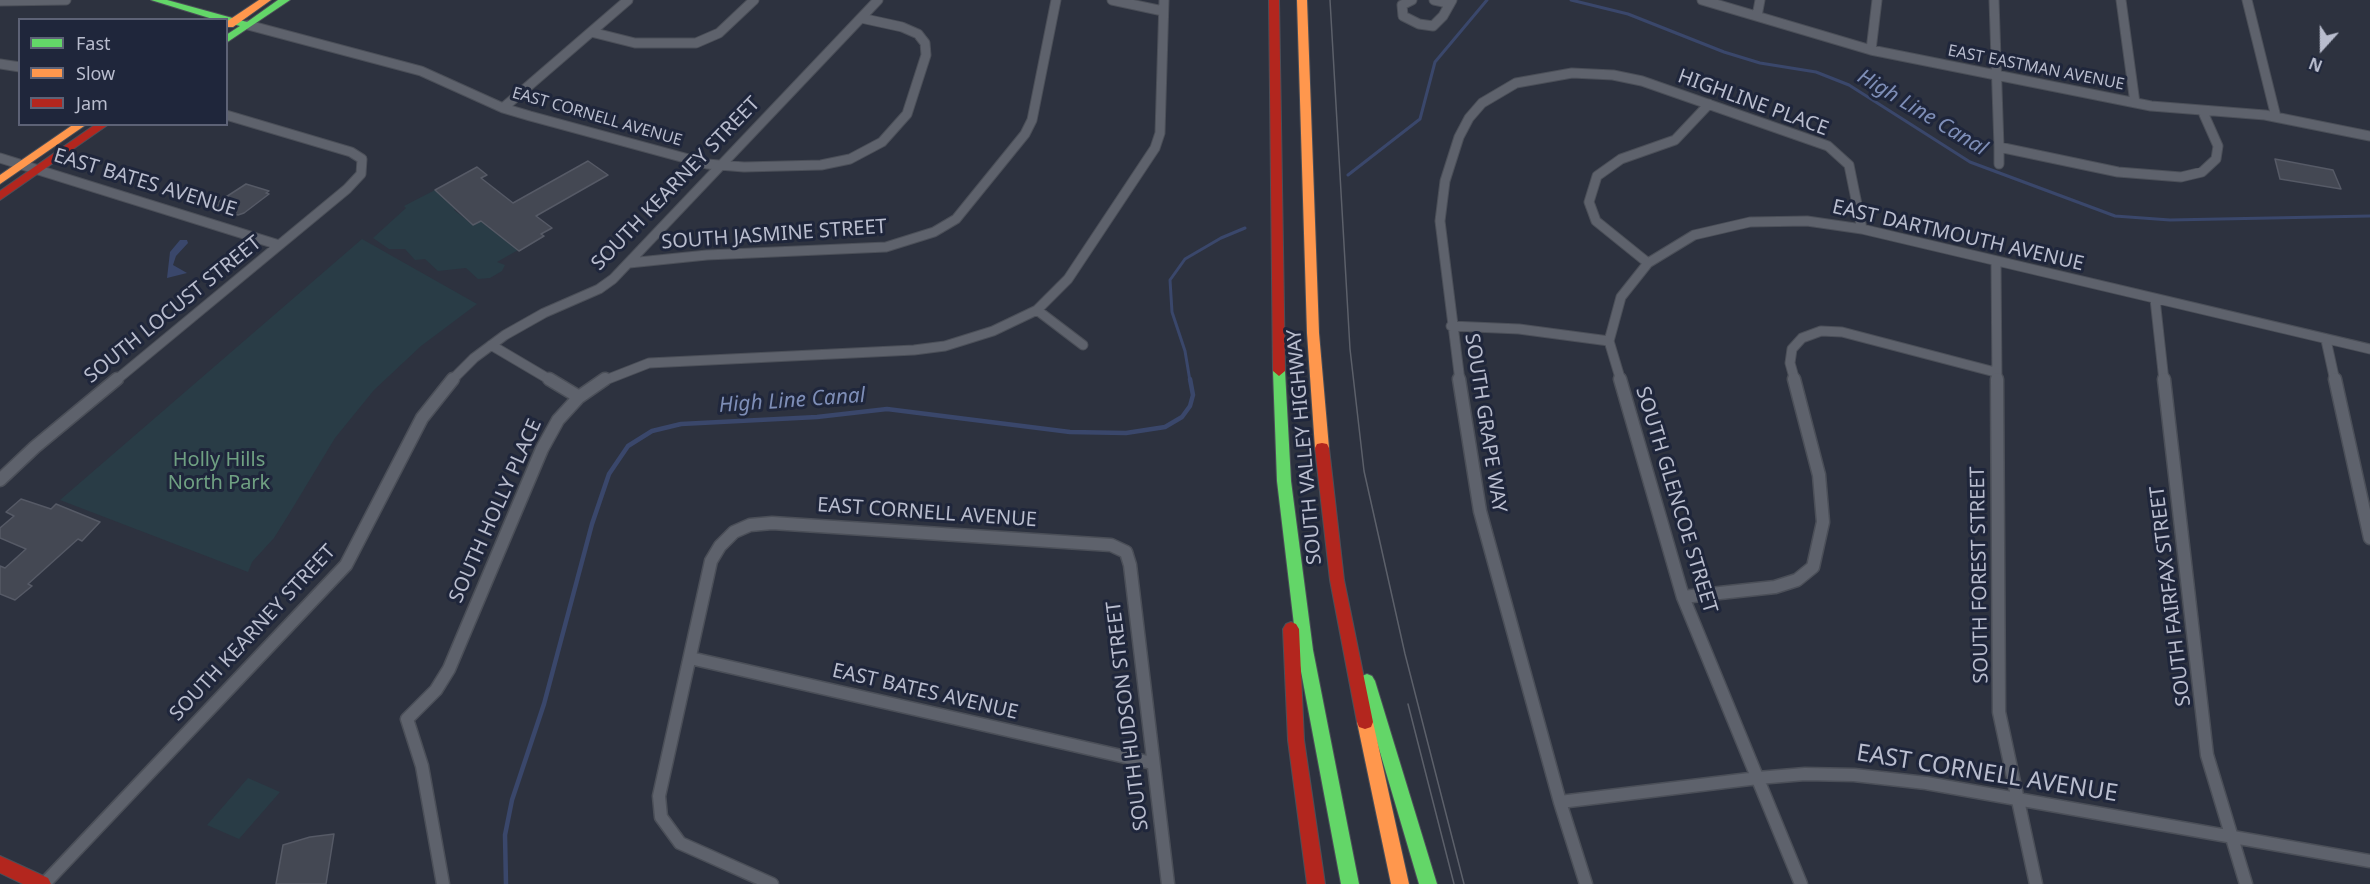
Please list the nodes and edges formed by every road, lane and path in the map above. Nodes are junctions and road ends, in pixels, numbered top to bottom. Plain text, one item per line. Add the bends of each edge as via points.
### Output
1 (66, 0) edge
2 (156, 0) edge
3 (266, 0) edge
4 (285, 0) edge
5 (628, 0) edge
6 (754, 0) edge
7 (878, 0) edge
8 (1056, 0) edge
9 (1112, 0) edge
10 (1164, 0) edge
11 (1274, 0) edge
12 (1302, 0) edge
13 (1412, 0) edge
14 (1434, 0) edge
15 (1702, 0) edge
16 (1760, 0) edge
17 (1877, 0) edge
18 (1994, 0) edge
19 (2121, 0) edge
20 (2247, 0) edge
21 (0, 1) edge
22 (1450, 2) edge
23 (1163, 11) junction
24 (1757, 16) junction
25 (212, 18) edge
26 (861, 18) junction
27 (230, 24) edge
28 (248, 25) junction
29 (591, 32) junction
30 (228, 39) edge
31 (1871, 50) junction
32 (0, 64) edge
33 (18, 67) edge
34 (1613, 75) joint
35 (1996, 76) junction
36 (2135, 103) junction
37 (1709, 104) junction
38 (503, 108) junction
39 (2202, 110) junction
40 (228, 116) edge
41 (2276, 117) junction
42 (79, 126) edge
43 (101, 126) edge
44 (2370, 136) edge
45 (1999, 147) junction
46 (0, 158) edge
47 (1999, 164) dead end
48 (22, 165) junction
49 (721, 167) junction
50 (38, 170) junction
51 (0, 180) edge
52 (0, 196) edge
53 (1862, 229) junction
54 (279, 245) junction
55 (1996, 261) junction
56 (1648, 262) junction
57 (629, 263) junction
58 (2155, 299) junction
59 (1037, 310) junction
60 (1450, 326) junction
61 (1609, 340) junction
62 (2326, 340) junction
63 (491, 345) junction
64 (1083, 345) dead end
65 (2370, 349) edge
66 (1995, 372) junction
67 (579, 397) junction
68 (0, 480) edge
69 (2367, 513) edge
70 (1289, 537) junction
71 (2370, 538) edge
72 (1119, 547) joint
73 (1337, 580) junction
74 (1683, 597) junction
75 (690, 658) junction
76 (1152, 763) junction
77 (1758, 778) junction
78 (2016, 798) junction
79 (1560, 802) junction
80 (2230, 837) junction
81 (2370, 861) edge
82 (0, 864) edge
83 (43, 884) edge
84 (443, 884) edge
85 (772, 884) edge
86 (1168, 884) edge
87 (1316, 884) edge
88 (1350, 884) edge
89 (1400, 884) edge
90 (1428, 884) edge
91 (1586, 884) edge
92 (1802, 884) edge
93 (2036, 884) edge
94 (2246, 884) edge

1 - 21 street
2 - 25 main road, EAST CORNELL AVENUE
3 - 27 main road
4 - 28 main road
5 - 29 street
6 - 29 street via 719,33 696,43 635,43
7 - 26 street, SOUTH KEARNEY STREET
8 - 57 street, SOUTH JASMINE STREET via 1032,120 956,219 926,235 886,247 707,255
9 - 23 street
10 - 23 street, SOUTH HOLLY PLACE
11 - 70 main road, SOUTH VALLEY HIGHWAY via 1277,333
12 - 73 main road, SOUTH VALLEY HIGHWAY via 1317,412
13 - 22 street via 1402,5 1403,16 1428,26 1443,16
14 - 22 street
15 - 24 street, EAST EASTMAN AVENUE
16 - 24 street
17 - 31 street
18 - 35 street
19 - 36 street
20 - 41 street
23 - 59 street, SOUTH HOLLY PLACE via 1160,133 1155,148 1068,279
24 - 31 street, EAST EASTMAN AVENUE
26 - 49 street, SOUTH KEARNEY STREET
26 - 49 street, EAST CORNELL AVENUE via 912,31 922,38 926,49 913,102 890,133 873,148 841,161
27 - 28 main road, EAST CORNELL AVENUE
28 - 30 main road
28 - 38 street, EAST CORNELL AVENUE via 421,72
29 - 38 street
31 - 35 street, EAST EASTMAN AVENUE
32 - 33 street
34 - 37 street, HIGHLINE PLACE
34 - 60 street, SOUTH GRAPE WAY via 1562,74 1525,80 1491,96 1469,118 1450,162 1441,214
35 - 36 street, EAST EASTMAN AVENUE
35 - 45 street
36 - 39 street, EAST EASTMAN AVENUE
37 - 53 street, HIGHLINE PLACE via 1828,146 1849,165
37 - 56 street via 1675,140 1621,159 1597,176 1589,202 1596,221
38 - 49 street, EAST CORNELL AVENUE
39 - 41 street, EAST EASTMAN AVENUE
39 - 45 street via 2218,146 2216,159 2202,172 2181,177 2118,172
40 - 54 street, SOUTH LOCUST STREET via 351,152 362,159 362,174 354,183
41 - 44 street, EAST EASTMAN AVENUE
42 - 48 main road
43 - 50 main road
45 - 47 street
46 - 48 street, EAST BATES AVENUE
48 - 50 street, EAST BATES AVENUE
48 - 51 main road
49 - 57 street, SOUTH KEARNEY STREET
50 - 52 main road
50 - 54 street, EAST BATES AVENUE
53 - 55 street, EAST DARTMOUTH AVENUE
53 - 56 street, EAST DARTMOUTH AVENUE via 1807,221 1750,222 1694,235
54 - 68 street, SOUTH LOCUST STREET
55 - 58 street, EAST DARTMOUTH AVENUE
55 - 66 street, SOUTH FOREST STREET
56 - 61 street via 1621,297
57 - 63 street, SOUTH KEARNEY STREET via 607,284 544,313
58 - 62 street, EAST DARTMOUTH AVENUE
58 - 80 street, SOUTH FAIRFAX STREET via 2207,755
59 - 64 street
59 - 67 street, SOUTH HOLLY PLACE via 993,331 945,346 649,363 613,375
60 - 61 street via 1520,328
60 - 79 street, SOUTH GRAPE WAY via 1480,511
61 - 74 street, SOUTH GLENCOE STREET
62 - 65 street, EAST DARTMOUTH AVENUE
62 - 69 street
63 - 67 street
63 - 83 street, SOUTH KEARNEY STREET via 444,388 422,418 346,565
66 - 74 street via 1842,333 1821,332 1802,338 1792,349 1790,363 1820,475 1824,522 1813,567 1797,580 1775,586
66 - 78 street, SOUTH FOREST STREET via 1999,712
67 - 84 street, SOUTH HOLLY PLACE via 558,420 542,449 446,675 407,719 422,766
69 - 71 street
70 - 87 main road via 1296,740
70 - 88 main road, SOUTH VALLEY HIGHWAY via 1305,650
72 - 75 street, EAST CORNELL AVENUE via 772,523 750,525 734,532 711,561
72 - 76 street, SOUTH HUDSON STREET via 1130,565
73 - 89 main road, SOUTH VALLEY HIGHWAY
73 - 90 main road
74 - 77 street, SOUTH GLENCOE STREET
75 - 76 street, EAST BATES AVENUE
75 - 85 street via 661,782 661,817 684,846
76 - 86 street, SOUTH HUDSON STREET
77 - 78 street, EAST CORNELL AVENUE via 1854,775
77 - 79 street, EAST CORNELL AVENUE
77 - 92 street, SOUTH GLENCOE STREET
78 - 80 street, EAST CORNELL AVENUE
78 - 93 street, SOUTH FOREST STREET
79 - 91 street, SOUTH GRAPE WAY
80 - 81 street, EAST CORNELL AVENUE
80 - 94 street, SOUTH FAIRFAX STREET
82 - 83 main road

